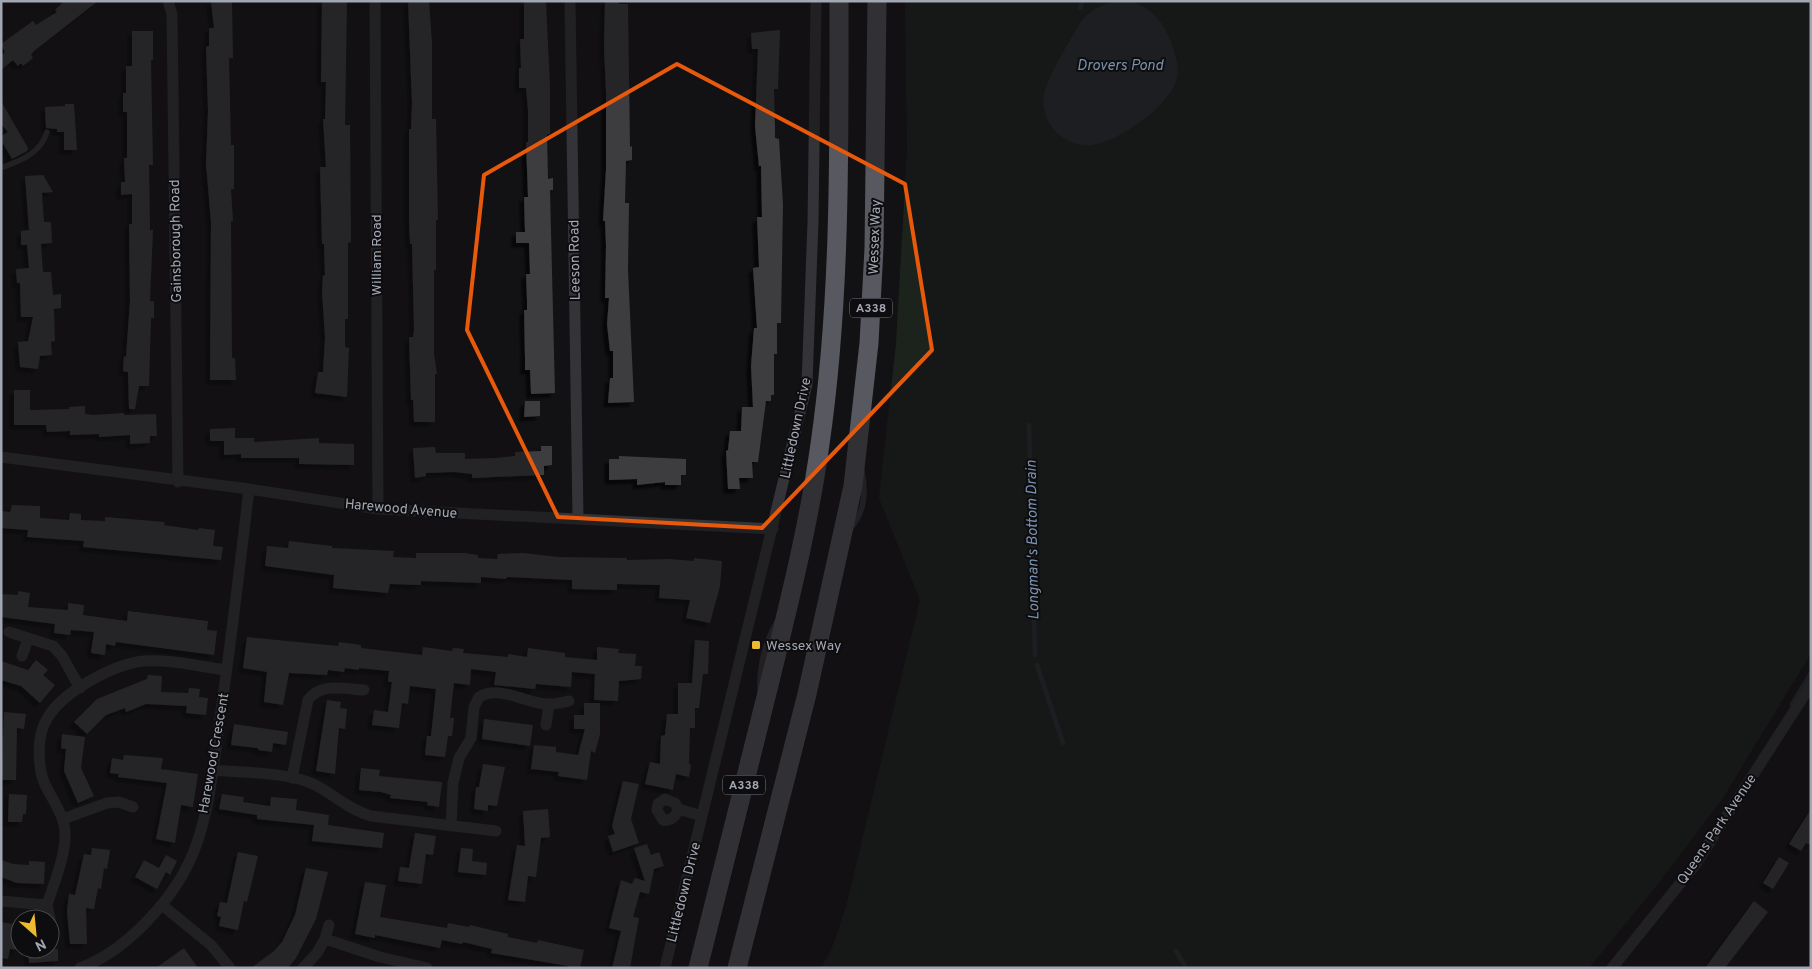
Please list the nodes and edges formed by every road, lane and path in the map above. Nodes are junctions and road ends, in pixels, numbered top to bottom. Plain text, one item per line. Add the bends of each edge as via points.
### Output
1 (168, 1) edge
2 (375, 1) edge
3 (570, 1) edge
4 (816, 1) edge
5 (839, 1) edge
6 (877, 1) edge
7 (47, 132) dead end
8 (1, 168) edge
9 (1, 457) edge
10 (178, 482) junction
11 (249, 489) junction
12 (378, 509) junction
13 (578, 518) junction
14 (773, 529) junction
15 (9, 632) dead end
16 (28, 640) junction
17 (22, 656) dead end
18 (227, 670) junction
19 (1811, 685) edge
20 (80, 688) junction
21 (364, 690) dead end
22 (570, 700) dead end
23 (548, 704) junction
24 (546, 726) dead end
25 (213, 770) junction
26 (292, 778) junction
27 (134, 807) dead end
28 (678, 809) dead end
29 (702, 816) junction
30 (63, 819) junction
31 (451, 826) junction
32 (496, 831) dead end
33 (1, 901) edge
34 (47, 905) junction
35 (162, 905) junction
36 (48, 909) edge
37 (329, 925) dead end
38 (325, 939) junction
39 (80, 968) edge
40 (230, 968) edge
41 (303, 968) edge
42 (428, 968) edge
43 (665, 968) edge
44 (698, 968) edge
45 (736, 968) edge
46 (1612, 968) edge

1 - 10 street, Gainsborough Road via 172,14
2 - 12 street, William Road
3 - 13 street, Leeson Road
4 - 14 street, Littledown Drive via 807,384
5 - 44 highway, A338 via 837,236 832,341 815,479 789,602
6 - 45 highway, Wessex Way / A338 via 874,248 869,343 858,446 842,538 807,694
7 - 8 lane via 35,153
9 - 10 street, Harewood Avenue
10 - 11 street, Harewood Avenue
11 - 12 street, Harewood Avenue
11 - 18 street, Harewood Crescent
12 - 13 street, Harewood Avenue
13 - 14 street, Harewood Avenue
14 - 29 street, Littledown Drive
15 - 16 street
16 - 17 street
16 - 20 street via 53,646
18 - 20 street via 144,661 115,668
18 - 25 street, Harewood Crescent
19 - 46 street, Queens Park Avenue via 1695,865
20 - 30 street via 67,696 48,717 40,738 41,774
21 - 26 street via 322,688 314,692 308,700
22 - 23 street
23 - 24 street
23 - 31 street via 491,693 484,694 476,702 471,738 460,758 453,783
25 - 26 street
25 - 35 street, Harewood Crescent via 193,852
26 - 31 street via 313,784 358,813
27 - 30 street via 119,802 107,803
28 - 29 street
29 - 43 street, Littledown Drive
30 - 34 street via 65,828 60,867
31 - 32 street
33 - 34 street
34 - 36 street
35 - 39 street, Harewood Crescent via 131,936 100,959
35 - 40 street via 211,944
37 - 38 street
38 - 41 street
38 - 42 street

